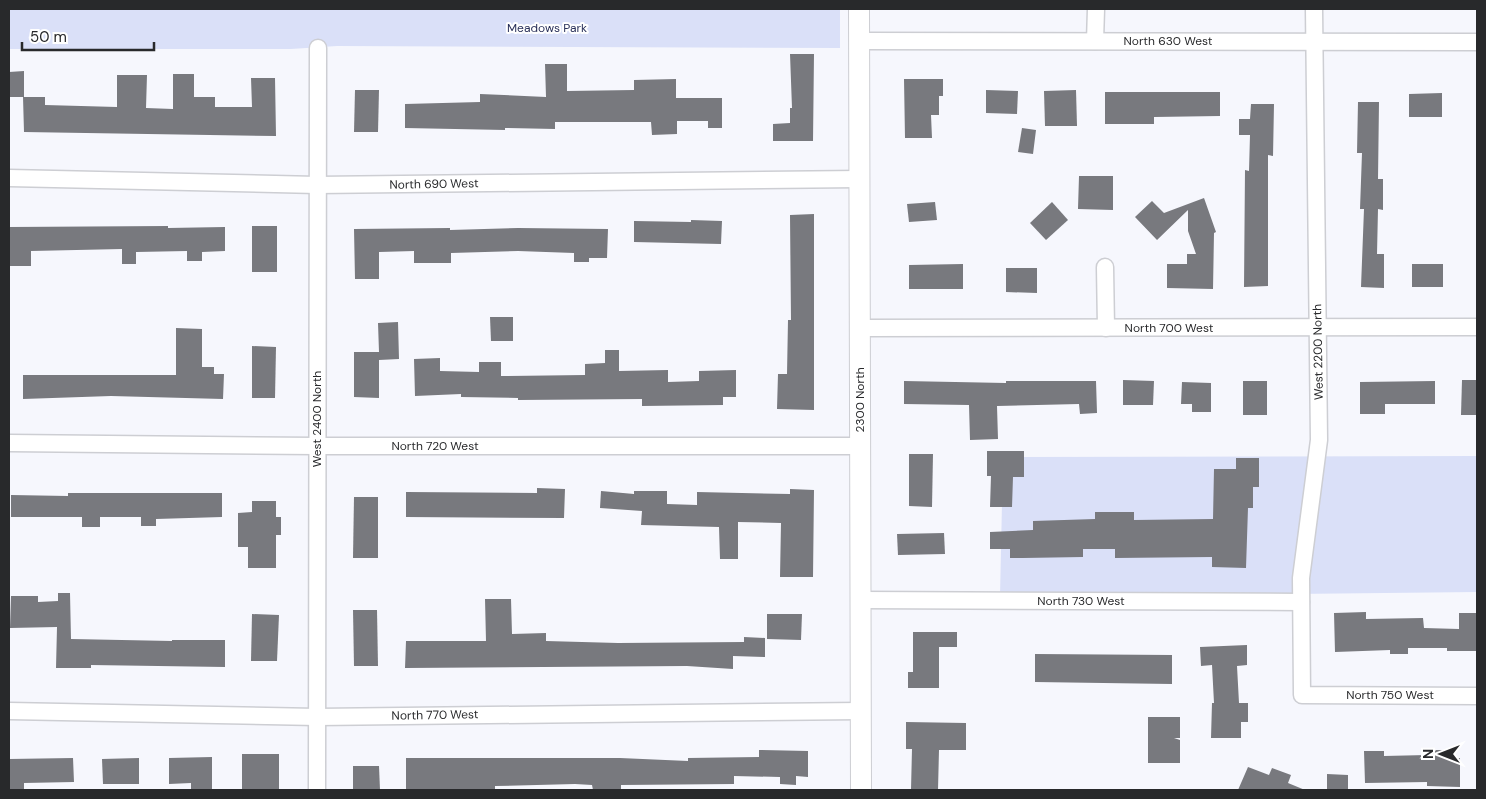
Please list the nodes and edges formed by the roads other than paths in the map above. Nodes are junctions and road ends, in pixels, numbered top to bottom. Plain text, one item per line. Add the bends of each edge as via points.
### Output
1 (859, 9) edge
2 (1096, 9) edge
3 (1314, 9) edge
4 (859, 41) junction
5 (1096, 41) junction
6 (1314, 41) junction
7 (1477, 42) edge
8 (318, 48) dead end
9 (9, 178) edge
10 (860, 179) junction
11 (317, 185) junction
12 (1105, 267) dead end
13 (860, 328) junction
14 (1106, 328) junction
15 (1317, 328) junction
16 (1477, 328) edge
17 (9, 443) edge
18 (317, 446) junction
19 (860, 446) junction
20 (861, 600) junction
21 (1301, 602) junction
22 (1302, 695) joint
23 (1477, 696) edge
24 (9, 711) edge
25 (861, 711) junction
26 (317, 717) junction
27 (317, 790) edge
28 (862, 790) edge

1 - 4 street, 2300 North
2 - 5 street
3 - 6 street, West 2200 North
4 - 5 street, North 630 West
4 - 10 street, 2300 North
5 - 6 street, North 630 West
6 - 7 street, North 630 West
6 - 15 street, West 2200 North
8 - 11 street, West 2400 North
9 - 11 street, North 690 West
10 - 11 street, North 690 West
10 - 13 street, 2300 North
11 - 18 street, West 2400 North
12 - 14 street
13 - 14 street, North 700 West
13 - 19 street, 2300 North
14 - 15 street, North 700 West
15 - 16 street, North 700 West
15 - 21 street, West 2200 North via 1318,440 1301,578
17 - 18 street, North 720 West
18 - 19 street, North 720 West
18 - 26 street, West 2400 North
19 - 20 street, 2300 North
20 - 21 street, North 730 West
20 - 25 street, 2300 North
21 - 22 street, West 2200 North
22 - 23 street, North 750 West
24 - 26 street, North 770 West
25 - 26 street, North 770 West
25 - 28 street, 2300 North
26 - 27 street, West 2400 North

